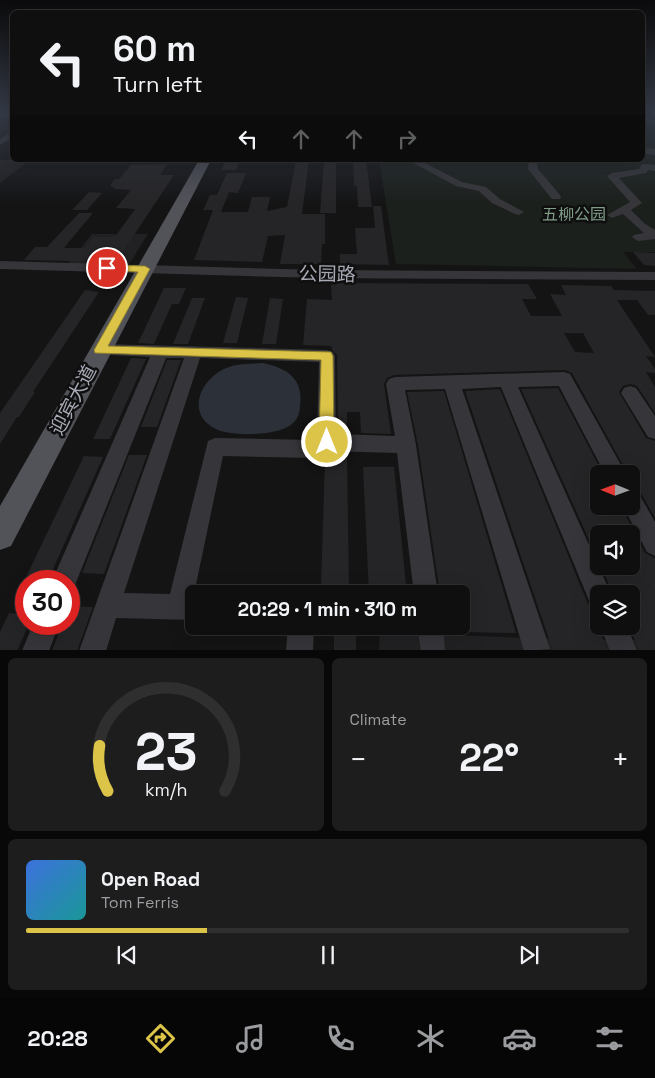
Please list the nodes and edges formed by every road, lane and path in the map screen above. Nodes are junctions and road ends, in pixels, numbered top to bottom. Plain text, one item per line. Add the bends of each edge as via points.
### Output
1 (199, 162) edge
2 (204, 162) edge
3 (416, 162) edge
4 (533, 162) edge
5 (655, 168) edge
6 (556, 196) dead end
7 (624, 209) junction
8 (519, 212) dead end
9 (612, 215) dead end
10 (655, 235) edge
11 (638, 237) dead end
12 (0, 265) edge
13 (0, 270) edge
14 (140, 272) junction
15 (655, 278) edge
16 (100, 350) junction
17 (160, 352) junction
18 (194, 352) junction
19 (506, 380) junction
20 (452, 383) junction
21 (630, 393) dead end
22 (655, 431) edge
23 (327, 442) junction
24 (406, 445) junction
25 (611, 465) edge
26 (0, 510) edge
27 (639, 515) edge
28 (0, 535) edge
29 (655, 544) edge
30 (69, 570) edge
31 (190, 585) edge
32 (425, 585) edge
33 (595, 585) edge
34 (108, 605) junction
35 (185, 607) edge
36 (41, 635) edge
37 (301, 635) edge
38 (617, 635) edge
39 (537, 649) dead end
40 (35, 650) edge
41 (92, 650) edge
42 (300, 650) edge
43 (624, 650) edge

1 - 14 main road, 迎宾大道
2 - 14 main road, 迎宾大道
3 - 8 street via 459,184 482,189 496,201
4 - 6 street via 533,169
5 - 7 street via 644,167 644,171 612,176 637,202
7 - 9 street
7 - 10 street
10 - 11 street
12 - 14 street
13 - 14 street
14 - 15 street via 321,279
14 - 16 main road, 迎宾大道
14 - 26 main road, 迎宾大道
16 - 17 street
16 - 28 main road, 迎宾大道
17 - 18 street
17 - 30 street
18 - 23 street via 327,356
18 - 34 street
19 - 20 street
19 - 25 street via 564,379
19 - 33 street
20 - 24 street via 395,384
20 - 39 street
21 - 22 street
23 - 24 street
23 - 31 street via 314,449 215,447
24 - 32 street
27 - 29 street
34 - 35 street
34 - 41 street
36 - 40 street
37 - 42 street
38 - 43 street

